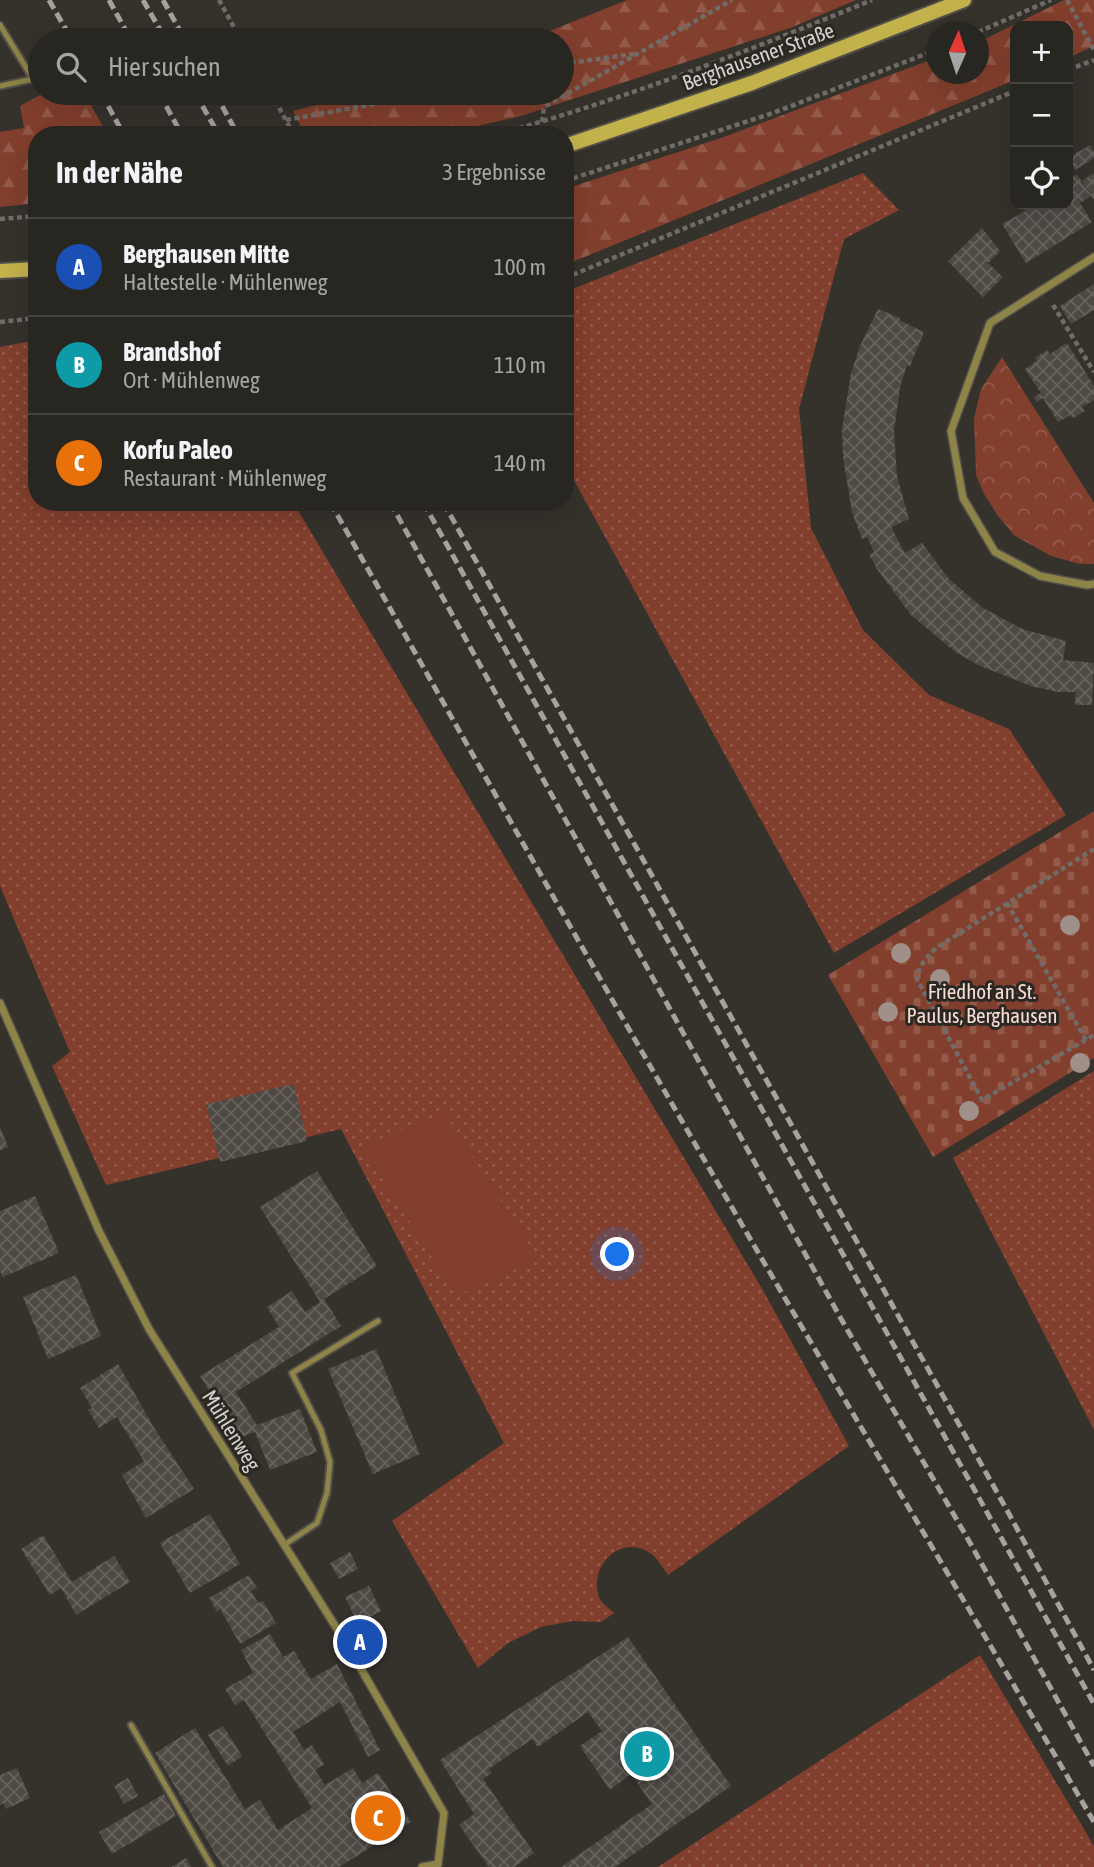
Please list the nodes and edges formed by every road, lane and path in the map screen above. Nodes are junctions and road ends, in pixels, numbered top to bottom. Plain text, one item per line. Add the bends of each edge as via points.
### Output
1 (219, 0) edge
2 (732, 0) edge
3 (872, 0) edge
4 (964, 0) edge
5 (1051, 0) edge
6 (1067, 0) edge
7 (0, 25) edge
8 (989, 27) edge
9 (234, 28) edge
10 (1094, 50) edge
11 (638, 53) junction
12 (926, 54) edge
13 (1094, 60) edge
14 (574, 62) edge
15 (1073, 68) edge
16 (28, 71) edge
17 (28, 80) edge
18 (0, 86) edge
19 (574, 90) edge
20 (1010, 93) edge
21 (278, 105) edge
22 (369, 105) edge
23 (547, 105) edge
24 (286, 120) junction
25 (542, 122) junction
26 (289, 126) edge
27 (528, 126) edge
28 (574, 143) edge
29 (574, 178) edge
30 (28, 217) edge
31 (0, 219) edge
32 (1094, 257) edge
33 (28, 269) edge
34 (0, 271) edge
35 (574, 274) edge
36 (1043, 289) junction
37 (28, 319) edge
38 (0, 322) edge
39 (1094, 372) edge
40 (1094, 584) edge
41 (1094, 849) edge
42 (1007, 903) junction
43 (0, 1003) edge
44 (8, 1023) junction
45 (0, 1027) edge
46 (1094, 1035) edge
47 (1086, 1040) junction
48 (378, 1321) dead end
49 (284, 1545) junction
50 (131, 1725) dead end
51 (440, 1865) edge
52 (212, 1867) edge
53 (422, 1867) edge

1 - 9 path
2 - 11 path
3 - 25 path via 743,53
4 - 28 main road, Berghausener Straße via 752,83
5 - 8 path
6 - 10 path
7 - 16 lane
11 - 14 path
11 - 19 path
12 - 29 path via 773,113
13 - 15 path
17 - 18 lane
20 - 35 path
21 - 24 path
22 - 24 path
23 - 25 path
24 - 26 path
25 - 27 path
30 - 31 path
32 - 36 street
33 - 34 main road
36 - 39 path
36 - 40 street via 990,323 951,431 963,498 995,552 1040,576
37 - 38 path
41 - 42 path
42 - 47 path
42 - 47 path via 936,948 924,960 917,979 982,1100
43 - 44 street, Mühlenweg
44 - 45 street
44 - 49 street, Mühlenweg via 99,1231 149,1329
46 - 47 path
48 - 49 lane via 292,1373 321,1430 330,1462 327,1493 317,1523
49 - 51 street, Mühlenweg via 444,1813
50 - 52 lane
51 - 53 street

